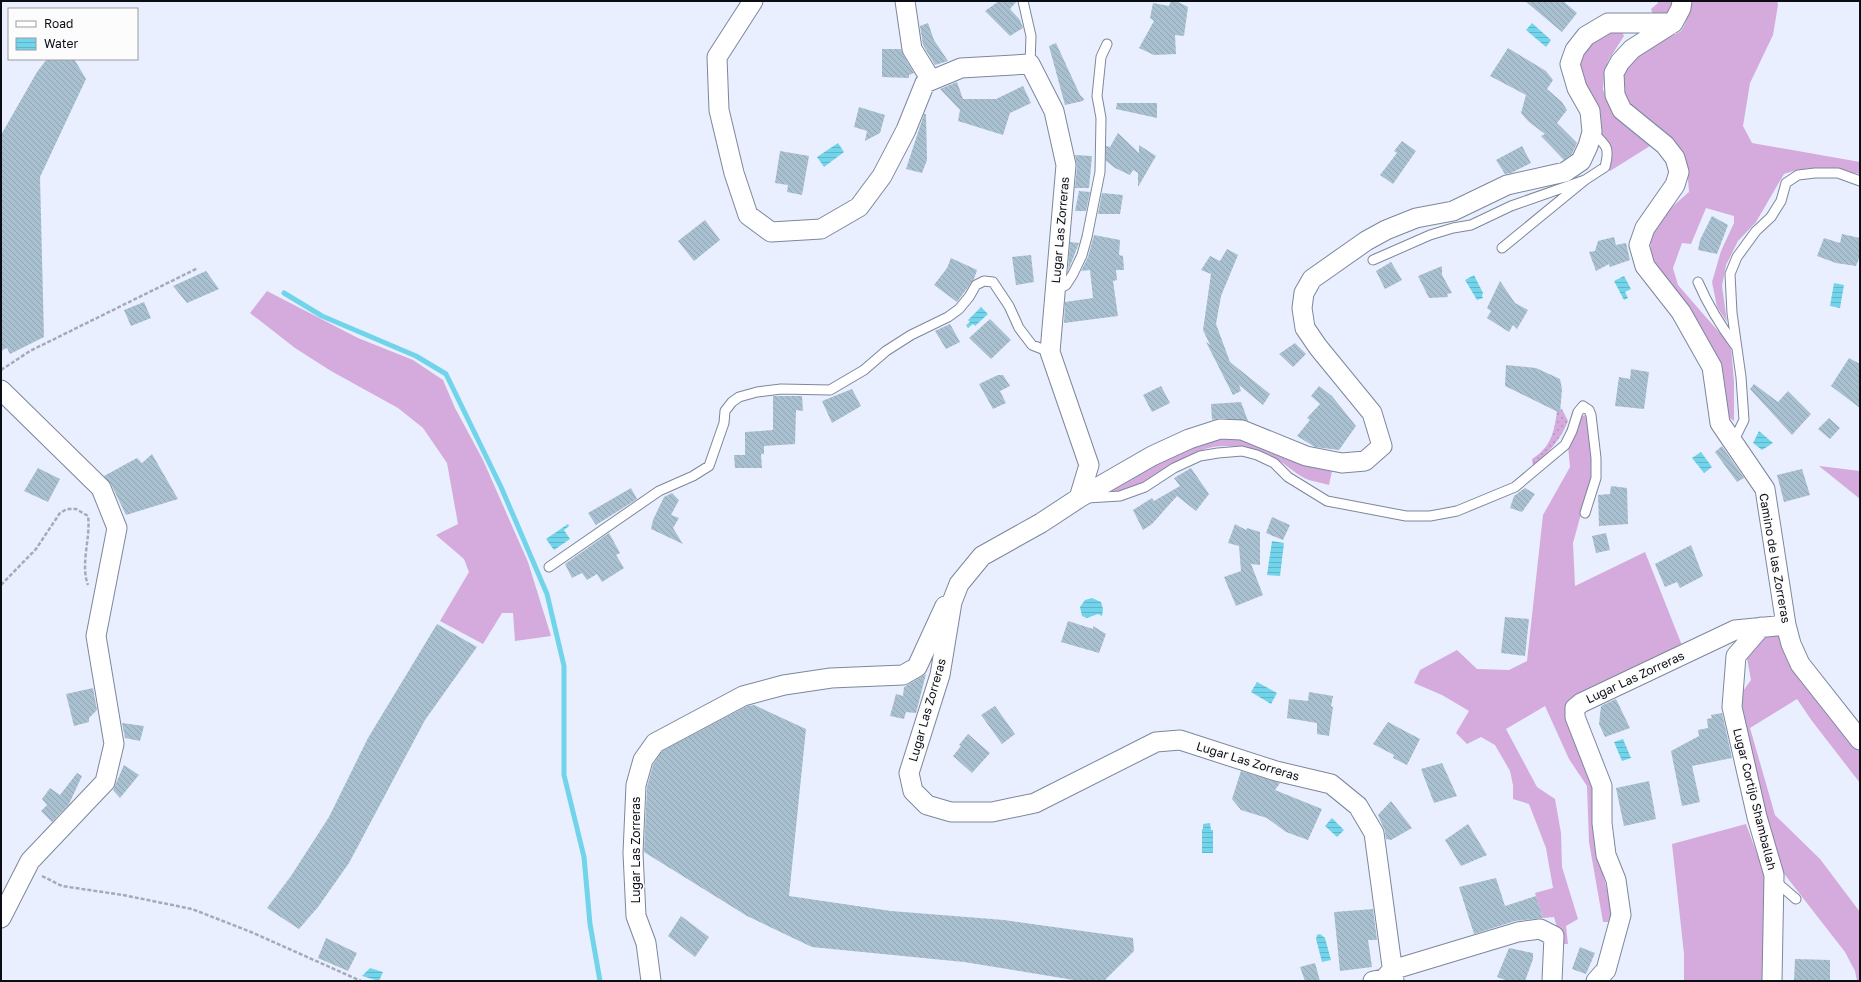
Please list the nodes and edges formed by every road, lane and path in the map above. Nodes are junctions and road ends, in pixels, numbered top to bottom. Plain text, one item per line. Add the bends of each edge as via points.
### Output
1 (753, 1) edge
2 (905, 1) edge
3 (1023, 1) edge
4 (1682, 1) edge
5 (1673, 23) junction
6 (1107, 44) dead end
7 (1030, 64) junction
8 (931, 80) junction
9 (1592, 132) junction
10 (1585, 180) junction
11 (1860, 181) edge
12 (1502, 248) dead end
13 (1373, 260) dead end
14 (198, 268) dead end
15 (1698, 282) dead end
16 (1055, 291) junction
17 (1735, 345) junction
18 (1050, 352) junction
19 (1, 370) edge
20 (1, 390) edge
21 (1733, 442) junction
22 (1079, 498) junction
23 (1585, 513) dead end
24 (549, 567) dead end
25 (1, 585) edge
26 (102, 602) junction
27 (952, 602) junction
28 (1786, 625) junction
29 (1761, 627) junction
30 (1860, 740) edge
31 (30, 861) junction
32 (1774, 880) junction
33 (1796, 899) dead end
34 (1, 918) edge
35 (1393, 976) edge
36 (361, 981) edge
37 (651, 981) edge
38 (1373, 981) edge
39 (1552, 981) edge
40 (1596, 981) edge
41 (1772, 981) edge

1 - 8 street via 718,57 719,110 734,173 748,214 771,232 821,229 859,207 882,176 906,130 925,83
2 - 8 street via 912,49
3 - 7 lane via 1031,36
4 - 5 street
5 - 9 street via 1608,23 1586,36 1575,50 1570,64 1577,88 1590,111
5 - 21 street, Camino de las Zorreras via 1632,49 1620,62 1614,73 1614,94 1622,110 1665,145 1675,158 1679,172 1675,185 1645,228 1639,244 1645,266 1681,312 1712,367 1720,423
6 - 16 lane via 1101,57 1097,96 1101,118 1100,172 1087,237 1073,274 1066,285
7 - 8 street via 961,68
7 - 16 street, Lugar Las Zorreras via 1054,111 1066,164
9 - 10 lane via 1604,143 1608,153 1605,167
9 - 22 street via 1581,161 1565,172 1507,185 1453,211 1416,218 1386,230 1312,279 1304,293 1302,308 1305,328 1372,413 1382,446 1365,461 1342,463 1306,456 1242,430 1220,429 1189,439 1152,456
10 - 12 lane
10 - 13 lane via 1511,206 1471,225 1430,235
11 - 17 lane via 1838,173 1815,173 1798,175 1786,183 1781,201 1737,257 1730,274
14 - 19 path via 30,351
15 - 17 lane via 1707,303
16 - 18 street, Lugar Las Zorreras
17 - 21 lane via 1741,377 1744,420
18 - 22 street, Lugar Las Zorreras via 1088,465
18 - 24 lane via 1032,345 1019,328 1001,292 993,282 984,281 976,285 959,309 948,317 911,335 886,351 864,370 830,390 781,389 739,397 725,411 724,423 709,466 659,491
20 - 26 street via 101,488 117,528
21 - 28 street, Camino de las Zorreras via 1765,489
22 - 23 lane via 1120,496 1145,487 1174,468 1200,456 1242,451 1274,463 1288,477 1328,501 1406,516 1457,511 1516,487 1565,445 1578,412 1583,406 1591,414 1596,458 1596,478
22 - 27 street via 982,556 959,584
25 - 26 path via 36,549 60,513 67,509 76,510 88,516 87,583 90,592
26 - 31 street via 96,636 114,744 105,782
27 - 35 street, Lugar Las Zorreras via 940,675 910,773 913,791 927,805 951,812 992,812 1035,803 1156,742 1180,740 1276,771 1331,784 1358,806 1374,833
27 - 37 street, Lugar Las Zorreras via 944,606 917,667 903,675 831,678 784,685 743,696 655,743 643,760 636,785 633,853 636,916 646,943
28 - 29 street, Lugar Las Zorreras
28 - 30 street, Camino de las Zorreras via 1800,664
29 - 32 street, Lugar Cortijo Shamballah via 1736,656 1732,707
29 - 40 street, Lugar Las Zorreras via 1735,630 1580,703 1575,708 1575,717 1602,786 1602,823 1606,855 1616,880 1621,915 1606,970
31 - 34 street
31 - 36 path via 34,871 62,886 192,909
32 - 33 lane
32 - 41 street, Lugar Cortijo Shamballah
35 - 38 street
35 - 39 street via 1518,932 1540,930 1554,936

